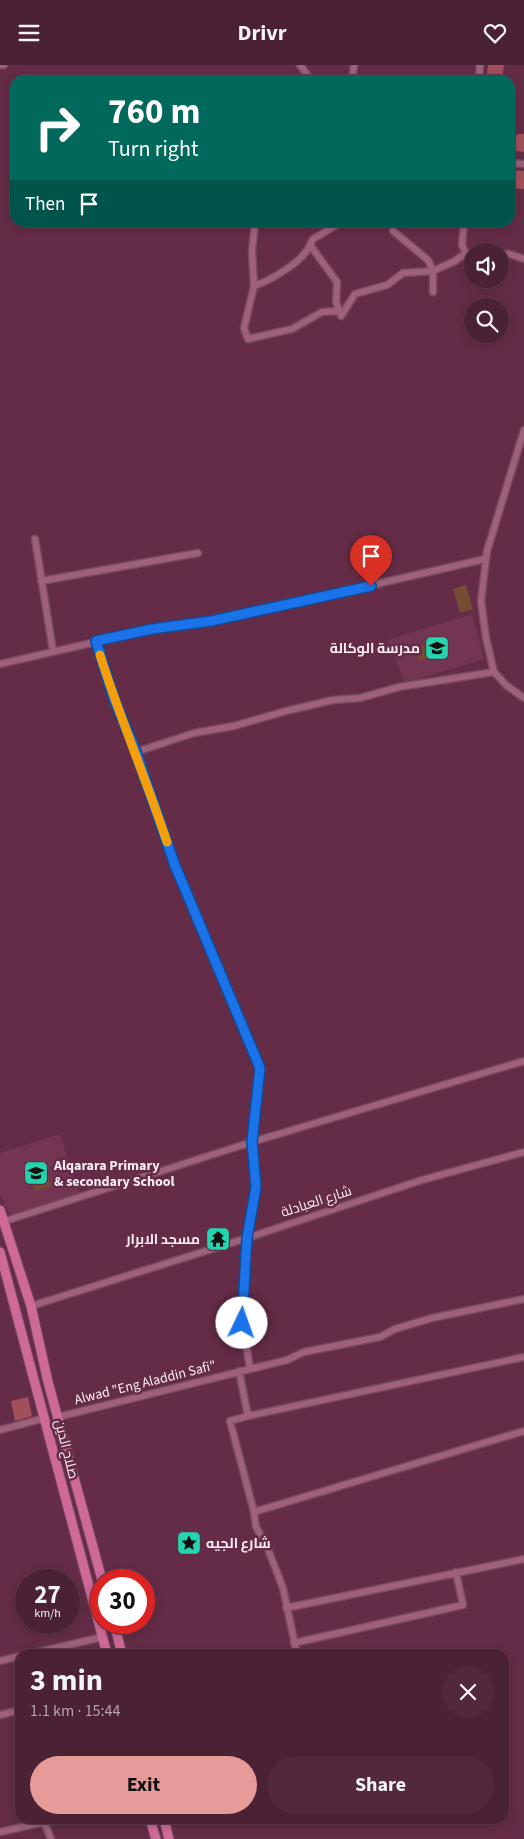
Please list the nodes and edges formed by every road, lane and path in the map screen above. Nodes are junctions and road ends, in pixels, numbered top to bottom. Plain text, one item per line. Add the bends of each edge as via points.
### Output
1 (255, 227) edge
2 (333, 227) edge
3 (464, 227) edge
4 (393, 231) dead end
5 (310, 245) junction
6 (464, 248) edge
7 (524, 253) edge
8 (509, 254) joint
9 (464, 256) edge
10 (524, 259) edge
11 (433, 271) junction
12 (254, 286) junction
13 (433, 292) dead end
14 (339, 311) junction
15 (524, 430) edge
16 (35, 539) dead end
17 (198, 553) dead end
18 (485, 559) junction
19 (41, 581) junction
20 (96, 641) junction
21 (53, 651) junction
22 (0, 664) edge
23 (494, 671) junction
24 (524, 698) edge
25 (136, 752) junction
26 (524, 1061) edge
27 (252, 1142) junction
28 (524, 1152) edge
29 (0, 1210) edge
30 (5, 1221) junction
31 (247, 1238) junction
32 (0, 1252) edge
33 (524, 1299) edge
34 (30, 1306) junction
35 (36, 1329) junction
36 (23, 1333) junction
37 (524, 1357) edge
38 (43, 1359) junction
39 (30, 1362) junction
40 (250, 1368) junction
41 (239, 1371) junction
42 (248, 1416) junction
43 (58, 1417) junction
44 (45, 1418) junction
45 (0, 1430) edge
46 (524, 1431) edge
47 (254, 1512) junction
48 (524, 1559) edge
49 (99, 1569) edge
50 (456, 1572) junction
51 (286, 1608) junction
52 (117, 1634) edge
53 (103, 1637) junction
54 (294, 1643) junction
55 (51, 1649) edge
56 (106, 1649) edge
57 (121, 1649) edge
58 (296, 1649) edge
59 (15, 1657) edge
60 (0, 1661) edge
61 (15, 1711) edge
62 (0, 1715) edge
63 (36, 1824) edge
64 (45, 1824) edge
65 (152, 1824) edge
66 (165, 1824) edge
67 (0, 1833) edge
68 (2, 1839) edge
69 (51, 1839) edge
70 (156, 1839) edge
71 (169, 1839) edge

1 - 12 street
2 - 5 street via 313,239
3 - 6 street
4 - 11 street via 428,260
5 - 12 street via 308,251 284,272
5 - 14 street via 337,282
7 - 8 street
8 - 10 street
9 - 11 street
11 - 13 street
11 - 14 street via 403,273 387,285 355,293 341,316
12 - 14 street via 244,328 248,339 292,329 322,312
15 - 18 street
16 - 19 street
17 - 19 street
18 - 20 street via 211,621
18 - 23 street via 481,601
19 - 21 street
20 - 21 street
20 - 25 street via 114,699
21 - 22 street
23 - 24 street
23 - 25 street via 399,687 360,698 333,700 194,733
25 - 27 street via 174,863 260,1068
26 - 27 street
27 - 30 street
27 - 31 street via 256,1187
28 - 31 street, شارع العبادلة via 422,1179
29 - 30 highway, صلاح الدين
30 - 34 highway, صلاح الدين
31 - 34 street, شارع العبادلة
31 - 40 street via 241,1314
32 - 36 highway, صلاح الدين
33 - 40 street, Alwad "Eng Aladdin Safi" via 432,1318 380,1337
34 - 35 highway, صلاح الدين
35 - 36 highway via 27,1327
35 - 38 highway, صلاح الدين
36 - 39 highway, صلاح الدين
37 - 42 street
38 - 39 highway via 38,1364
38 - 43 highway, صلاح الدين
39 - 44 highway, صلاح الدين
40 - 41 street, Alwad "Eng Aladdin Safi"
41 - 42 street
41 - 43 street, Alwad "Eng Aladdin Safi"
42 - 47 street via 230,1421
43 - 49 highway, صلاح الدين
44 - 45 street
44 - 53 highway, صلاح الدين
46 - 47 street
47 - 51 street via 256,1527 273,1562
48 - 50 street
50 - 51 street
50 - 54 street via 464,1605
51 - 54 street
52 - 57 highway
53 - 55 street
53 - 56 highway, صلاح الدين
54 - 58 street
59 - 60 street
61 - 62 street
63 - 67 street
64 - 69 street
65 - 70 highway
66 - 71 highway
67 - 68 street

